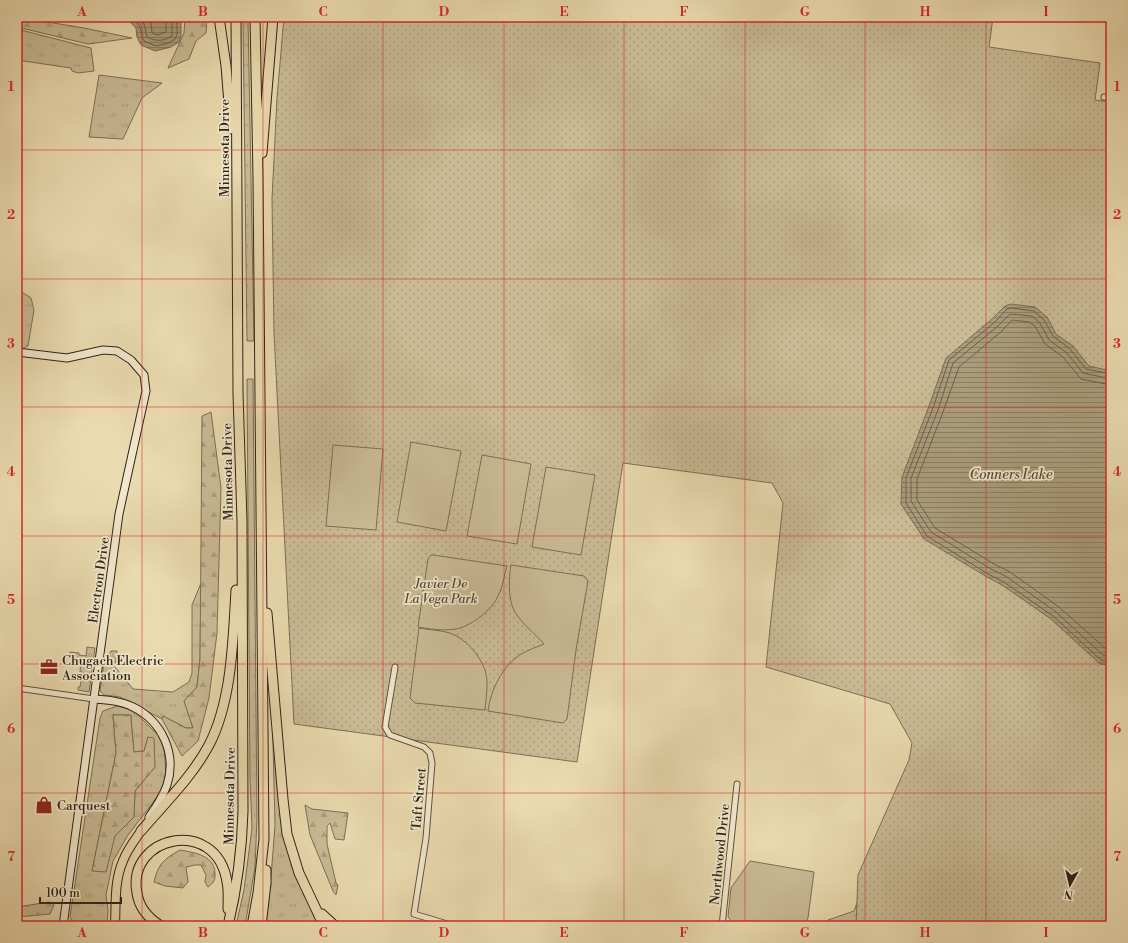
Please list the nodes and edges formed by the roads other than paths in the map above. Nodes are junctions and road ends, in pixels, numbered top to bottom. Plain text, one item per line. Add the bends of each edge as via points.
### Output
1 (219, 17) edge
2 (236, 17) edge
3 (255, 17) edge
4 (273, 17) edge
5 (1104, 97) dead end
6 (1111, 98) edge
7 (258, 178) junction
8 (237, 186) junction
9 (17, 352) edge
10 (261, 518) junction
11 (242, 521) junction
12 (395, 667) dead end
13 (17, 688) edge
14 (94, 699) junction
15 (737, 784) dead end
16 (141, 831) junction
17 (264, 847) junction
18 (312, 899) junction
19 (63, 926) edge
20 (115, 926) edge
21 (161, 926) edge
22 (228, 926) edge
23 (252, 926) edge
24 (261, 926) edge
25 (324, 926) edge
26 (335, 926) edge
27 (454, 926) edge
28 (722, 926) edge

1 - 8 highway
2 - 8 highway, Minnesota Drive
3 - 7 highway
4 - 7 highway via 263,146
5 - 6 street
7 - 10 highway
8 - 11 highway, Minnesota Drive via 238,394
9 - 14 street, Electron Drive via 67,358 103,350 117,351 131,360 144,375 146,391 119,514
10 - 17 highway
10 - 18 highway via 284,816 292,853
11 - 16 highway via 224,707 199,761
11 - 22 highway, Minnesota Drive via 242,833 238,880
12 - 27 street, Taft Street via 385,727 390,735 424,747 430,753 432,763 426,838 414,914
13 - 14 street
14 - 16 street via 120,702 140,711 154,723 165,739 170,765 168,784
14 - 19 street, Electron Drive
15 - 28 street, Northwood Drive
16 - 20 main road via 120,868
17 - 23 highway
17 - 24 highway via 266,883
18 - 25 highway
18 - 26 highway via 322,915
21 - 22 highway via 153,921 142,907 136,891 138,874 141,865 153,850 167,842 184,840 206,847 222,864 228,891

